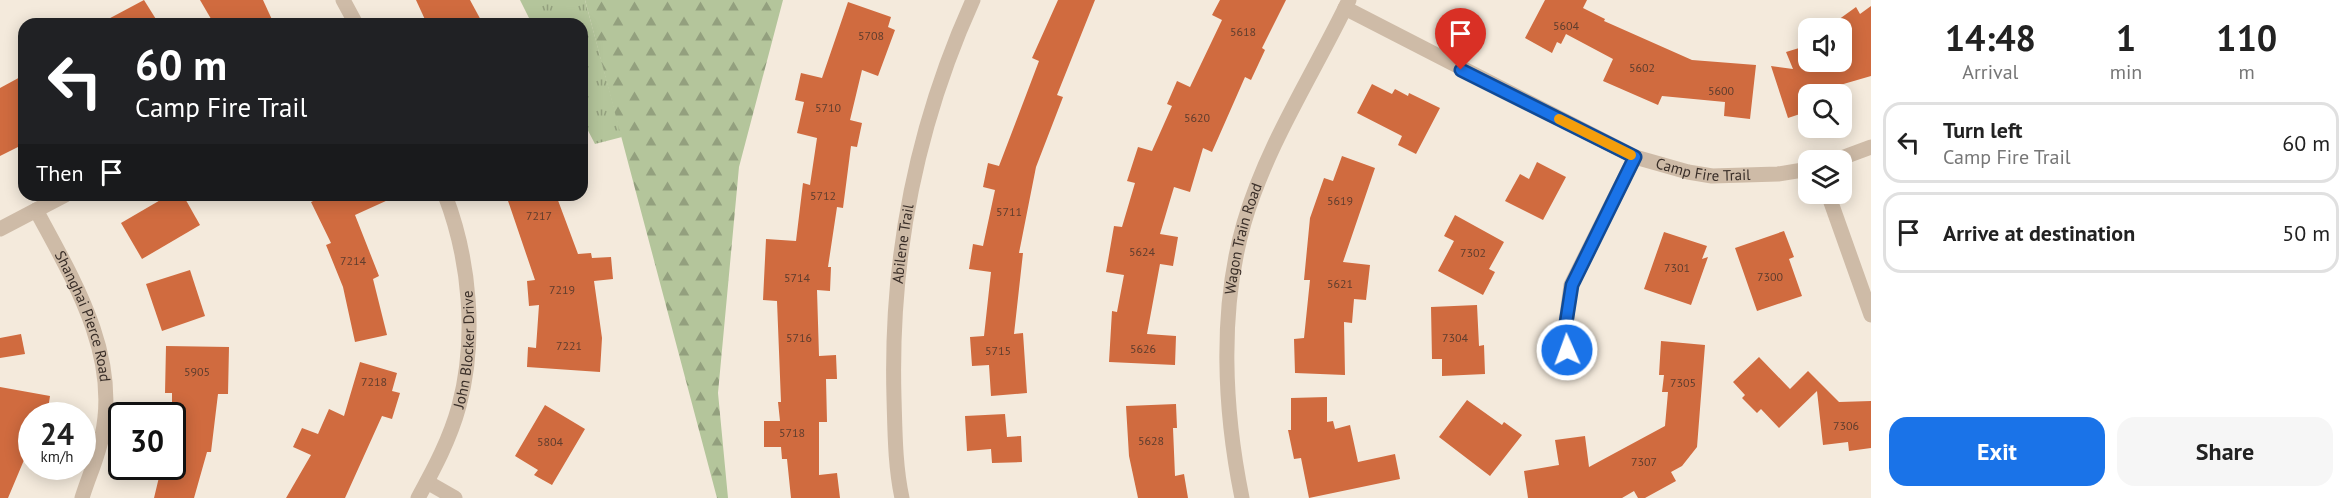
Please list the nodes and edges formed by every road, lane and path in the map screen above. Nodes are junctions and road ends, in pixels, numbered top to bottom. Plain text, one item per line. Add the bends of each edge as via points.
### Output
1 (343, 0) edge
2 (973, 0) edge
3 (1347, 4) edge
4 (353, 18) edge
5 (1871, 147) edge
6 (1852, 154) edge
7 (1635, 157) junction
8 (1798, 171) edge
9 (53, 201) edge
10 (447, 201) edge
11 (1832, 204) edge
12 (36, 210) junction
13 (0, 229) edge
14 (1871, 315) edge
15 (1567, 350) dead end
16 (427, 482) junction
17 (82, 498) edge
18 (418, 498) edge
19 (455, 498) edge
20 (902, 498) edge
21 (1242, 498) edge

1 - 4 street
2 - 20 street, Abilene Trail via 942,73 925,127 899,262 893,352
3 - 7 street, Camp Fire Trail
3 - 21 street, Wagon Train Road via 1274,146 1244,223 1230,298 1227,376 1232,452
5 - 6 street
7 - 8 street, Camp Fire Trail via 1712,176
7 - 15 street via 1572,285 1566,323
9 - 12 street
10 - 16 street, John Blocker Drive via 465,270 466,366 453,426
11 - 14 street
12 - 13 street
12 - 17 street, Shanghai Pierce Road via 71,276 102,355 102,437
16 - 18 street, John Blocker Drive
16 - 19 street

